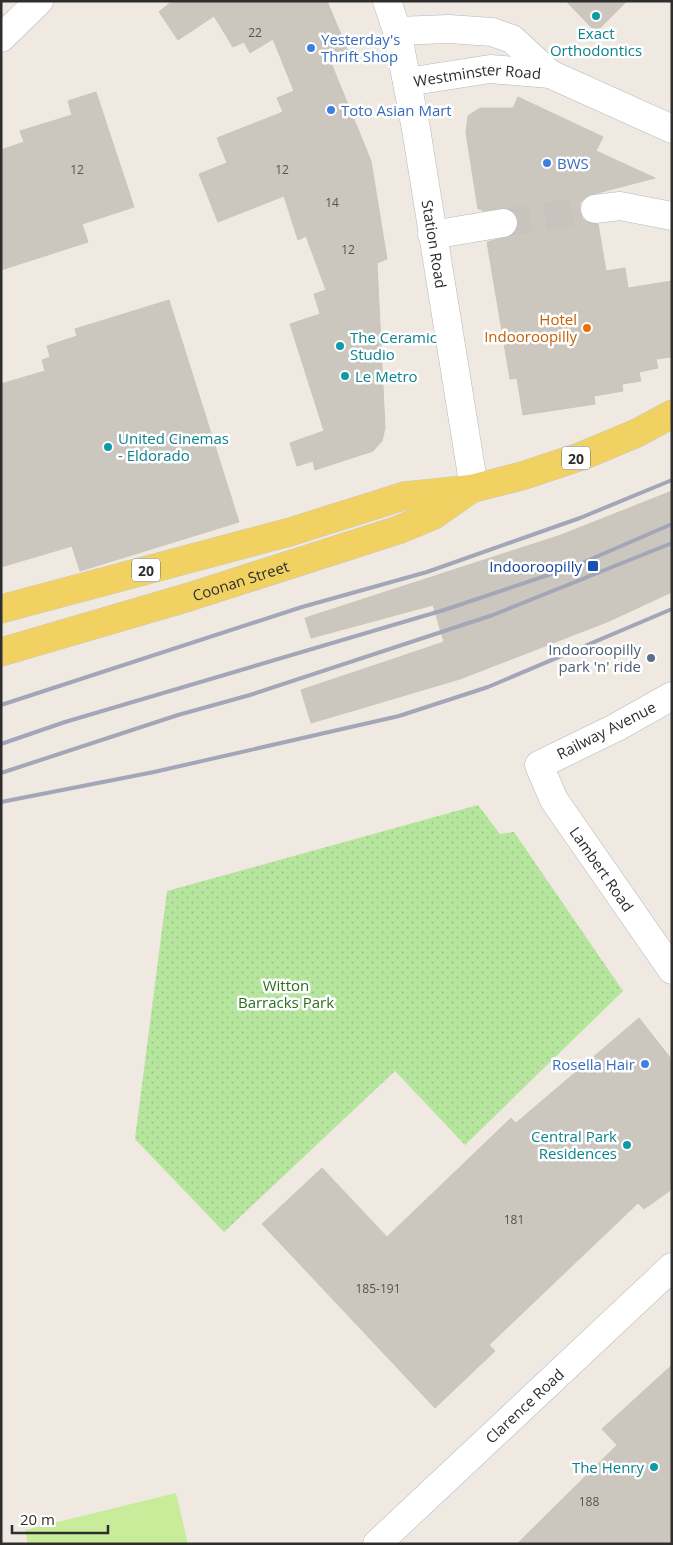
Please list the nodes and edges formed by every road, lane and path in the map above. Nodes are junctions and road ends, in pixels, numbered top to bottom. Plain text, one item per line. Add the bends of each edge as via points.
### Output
1 (39, 1) edge
2 (387, 1) edge
3 (397, 31) junction
4 (1, 38) edge
5 (550, 74) junction
6 (407, 82) junction
7 (672, 129) edge
8 (595, 209) tunnel mouth
9 (672, 216) edge
10 (503, 223) tunnel mouth
11 (432, 234) junction
12 (672, 414) edge
13 (473, 488) junction
14 (1, 610) edge
15 (1, 652) edge
16 (672, 696) edge
17 (539, 765) joint
18 (672, 970) edge
19 (672, 1267) edge
20 (391, 1539) edge

1 - 4 street
2 - 3 street, Station Road
3 - 5 street, Westminster Road via 454,29 492,32 512,39
3 - 6 street, Station Road
5 - 6 street, Westminster Road via 490,69
5 - 7 street, Westminster Road
6 - 11 street, Station Road
8 - 9 street via 620,206
10 - 11 street
11 - 13 street, Station Road
12 - 13 main road, Coonan Street / 20 via 582,456
13 - 14 main road, Coonan Street / 20 via 404,496 290,532
13 - 15 main road, Coonan Street / 20 via 434,515 398,530 170,603
16 - 17 street, Railway Avenue
17 - 18 street, Lambert Road via 554,800
19 - 20 street, Clarence Road

